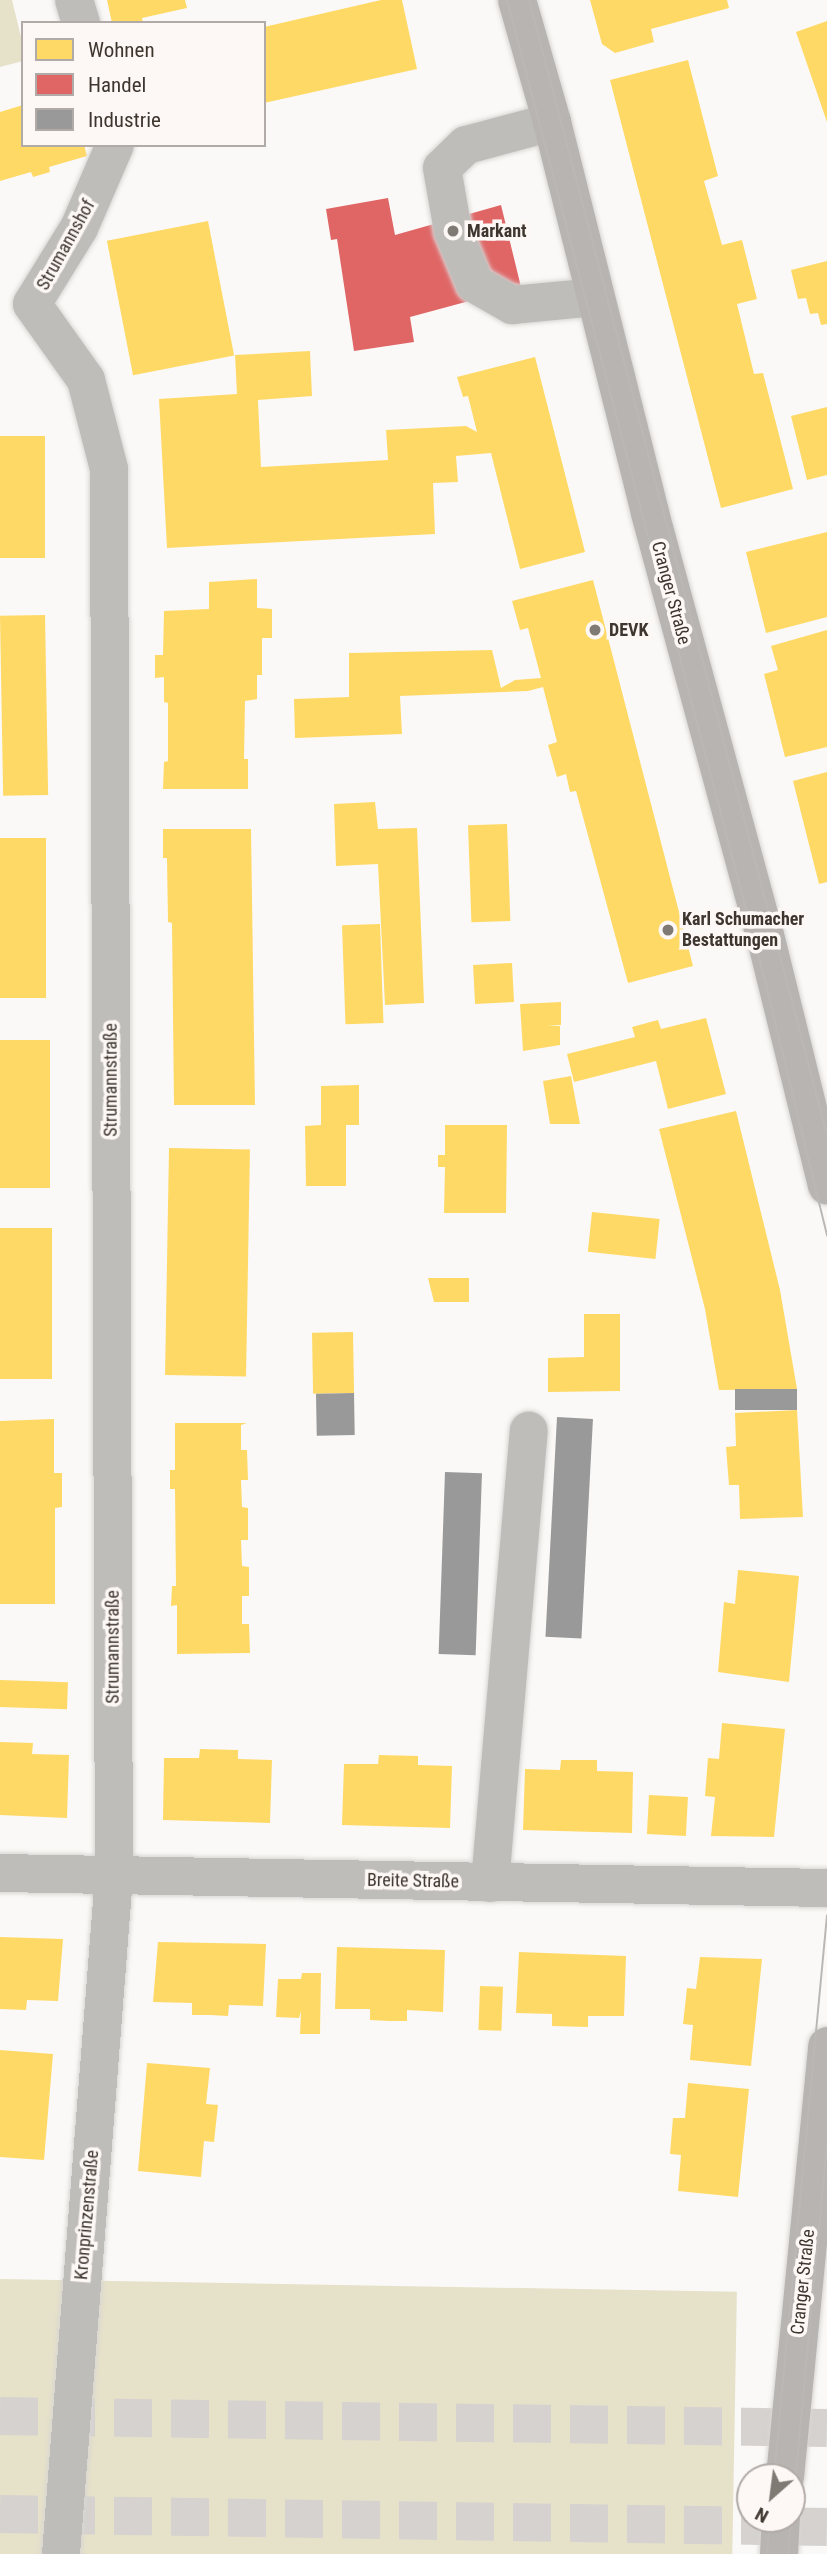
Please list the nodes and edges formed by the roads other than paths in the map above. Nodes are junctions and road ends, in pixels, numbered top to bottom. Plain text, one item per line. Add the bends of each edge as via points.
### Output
1 (74, 0) edge
2 (517, 0) edge
3 (80, 21) edge
4 (551, 122) junction
5 (114, 147) edge
6 (595, 297) junction
7 (16, 304) edge
8 (827, 1185) edge
9 (529, 1431) dead end
10 (0, 1873) edge
11 (114, 1876) junction
12 (489, 1883) junction
13 (827, 1888) edge
14 (827, 2046) edge
15 (818, 2231) edge
16 (787, 2463) edge
17 (780, 2533) edge
18 (61, 2554) edge
19 (779, 2554) edge

1 - 3 street
2 - 4 main road, Cranger Straße
4 - 6 main road, Cranger Straße
4 - 6 street via 466,145 442,168 453,231 475,284 512,305
5 - 7 street, Strumannshof via 79,228
6 - 8 main road, Cranger Straße
7 - 11 street, Strumannstraße via 86,380 109,469
9 - 12 street
10 - 11 street, Breite Straße
11 - 12 street, Breite Straße
11 - 18 street, Kronprinzenstraße
12 - 13 street, Breite Straße
14 - 15 main road, Cranger Straße
15 - 16 main road, Cranger Straße
17 - 19 main road

